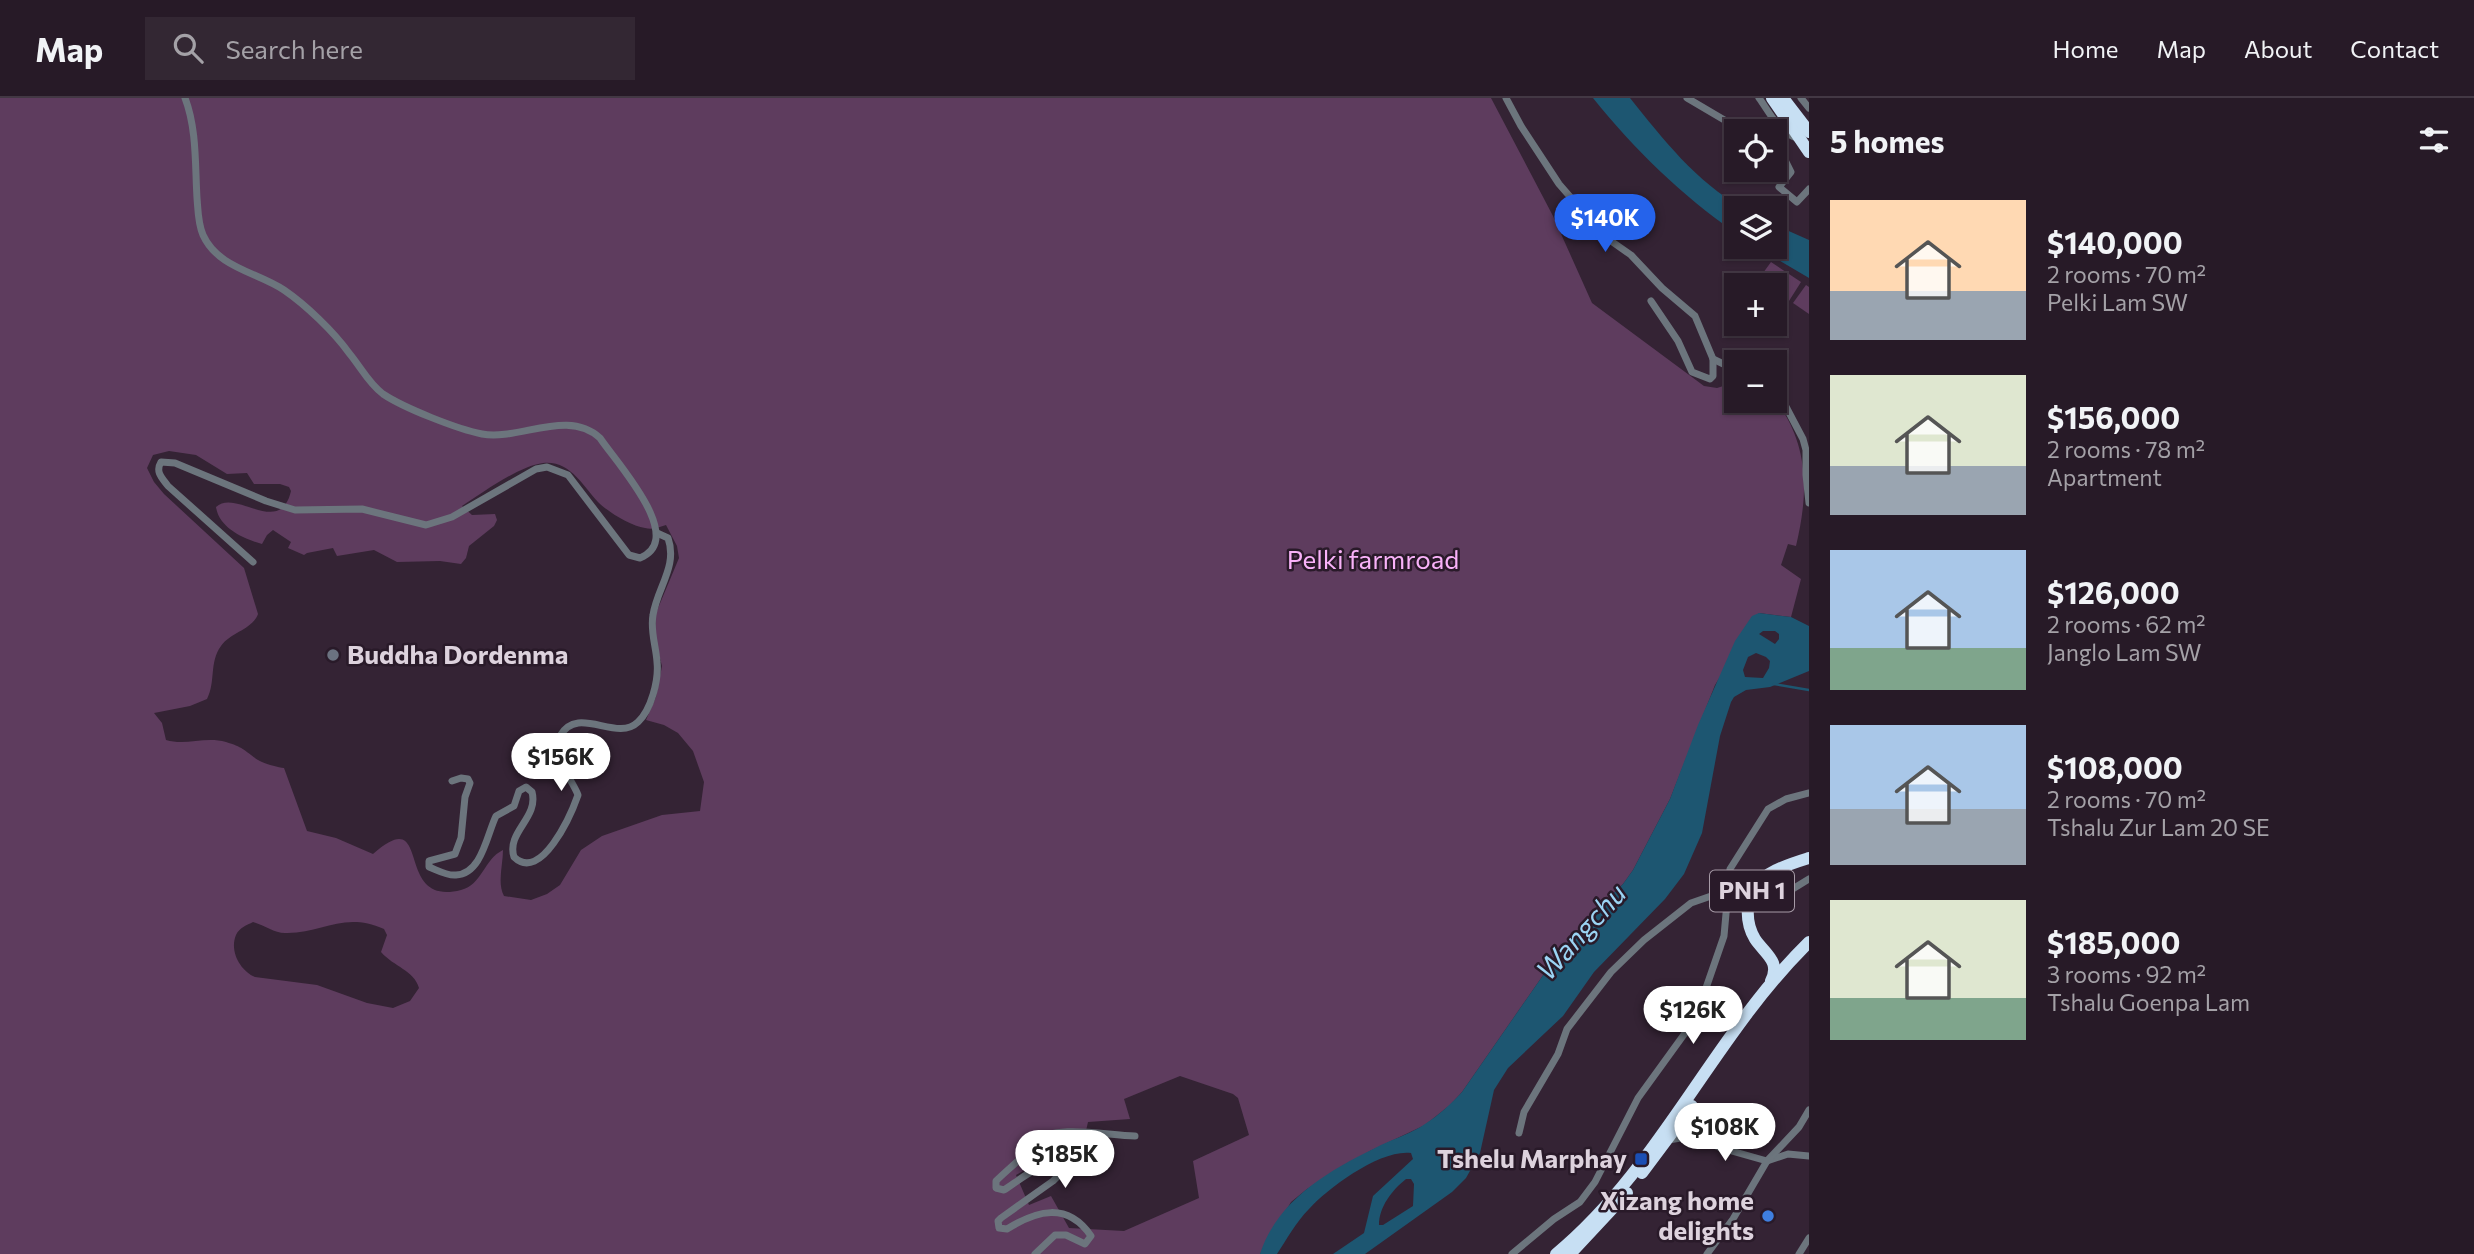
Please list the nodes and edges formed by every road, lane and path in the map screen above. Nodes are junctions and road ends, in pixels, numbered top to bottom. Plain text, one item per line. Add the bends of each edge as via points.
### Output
1 (185, 98) edge
2 (1506, 98) edge
3 (1688, 98) edge
4 (1759, 98) edge
5 (1772, 98) edge
6 (1783, 98) edge
7 (1801, 98) edge
8 (1809, 108) edge
9 (1774, 119) edge
10 (1724, 120) edge
11 (1787, 135) edge
12 (1805, 136) edge
13 (1809, 152) edge
14 (1783, 182) edge
15 (1809, 189) edge
16 (1651, 301) dead end
17 (1713, 359) junction
18 (1724, 364) edge
19 (1787, 409) edge
20 (1809, 503) edge
21 (657, 533) junction
22 (253, 562) dead end
23 (452, 781) dead end
24 (1809, 793) edge
25 (1809, 858) edge
26 (1809, 878) edge
27 (1791, 890) dead end
28 (1727, 895) junction
29 (1809, 941) edge
30 (1767, 952) junction
31 (1809, 953) edge
32 (1761, 996) junction
33 (1692, 1107) junction
34 (1809, 1110) edge
35 (1519, 1133) dead end
36 (1135, 1136) dead end
37 (1694, 1136) junction
38 (1667, 1140) junction
39 (1809, 1156) edge
40 (1767, 1161) junction
41 (1809, 1238) edge
42 (1035, 1254) edge
43 (1512, 1254) edge
44 (1556, 1254) edge
45 (1570, 1254) edge
46 (1707, 1254) edge
47 (1799, 1254) edge

1 - 21 street via 192,125 198,218 214,251 284,290 322,322 382,393 409,406 483,434 566,425 592,431 645,501
2 - 17 street via 1559,184 1611,241 1695,316
3 - 10 street
4 - 9 street
5 - 12 highway
6 - 12 highway
7 - 8 street
11 - 12 street
12 - 13 highway
14 - 15 street via 1779,187 1797,202
16 - 17 street via 1692,372 1710,379
17 - 18 street
19 - 20 street via 1806,450
21 - 22 street via 649,553 640,558 629,555 568,475 547,467 452,517 426,525 362,509 295,510 175,463 161,462 159,473 168,486
21 - 23 street via 668,538 672,554 653,616 658,669 648,707 639,722 628,728 580,723 561,734 558,755 578,795 541,859 523,863 514,857 513,841 534,804 526,787 519,791 514,806 496,816 470,870 453,876 429,867 429,861 457,851 470,783 461,778
24 - 28 street via 1768,809 1730,869
25 - 30 highway, PNH 1 via 1777,869 1752,891 1748,921
26 - 27 street
28 - 35 street via 1691,902 1611,972 1567,1029 1558,1054 1524,1112
28 - 43 street via 1724,936 1688,1029 1638,1098 1580,1202
29 - 30 highway via 1785,955
29 - 32 highway
30 - 32 highway via 1775,972
31 - 33 highway via 1759,1011
32 - 44 highway via 1621,1188
33 - 37 street
33 - 38 highway
34 - 40 street
36 - 42 street via 1075,1131 1044,1136 996,1181 996,1188 1004,1190 1029,1172 1051,1166 1062,1172 1001,1218 999,1228 1006,1229 1034,1214 1061,1213 1091,1236 1086,1244 1066,1235 1055,1236
37 - 38 street
37 - 40 street
38 - 45 highway via 1626,1194
39 - 40 street via 1788,1154
40 - 46 street
41 - 47 street

